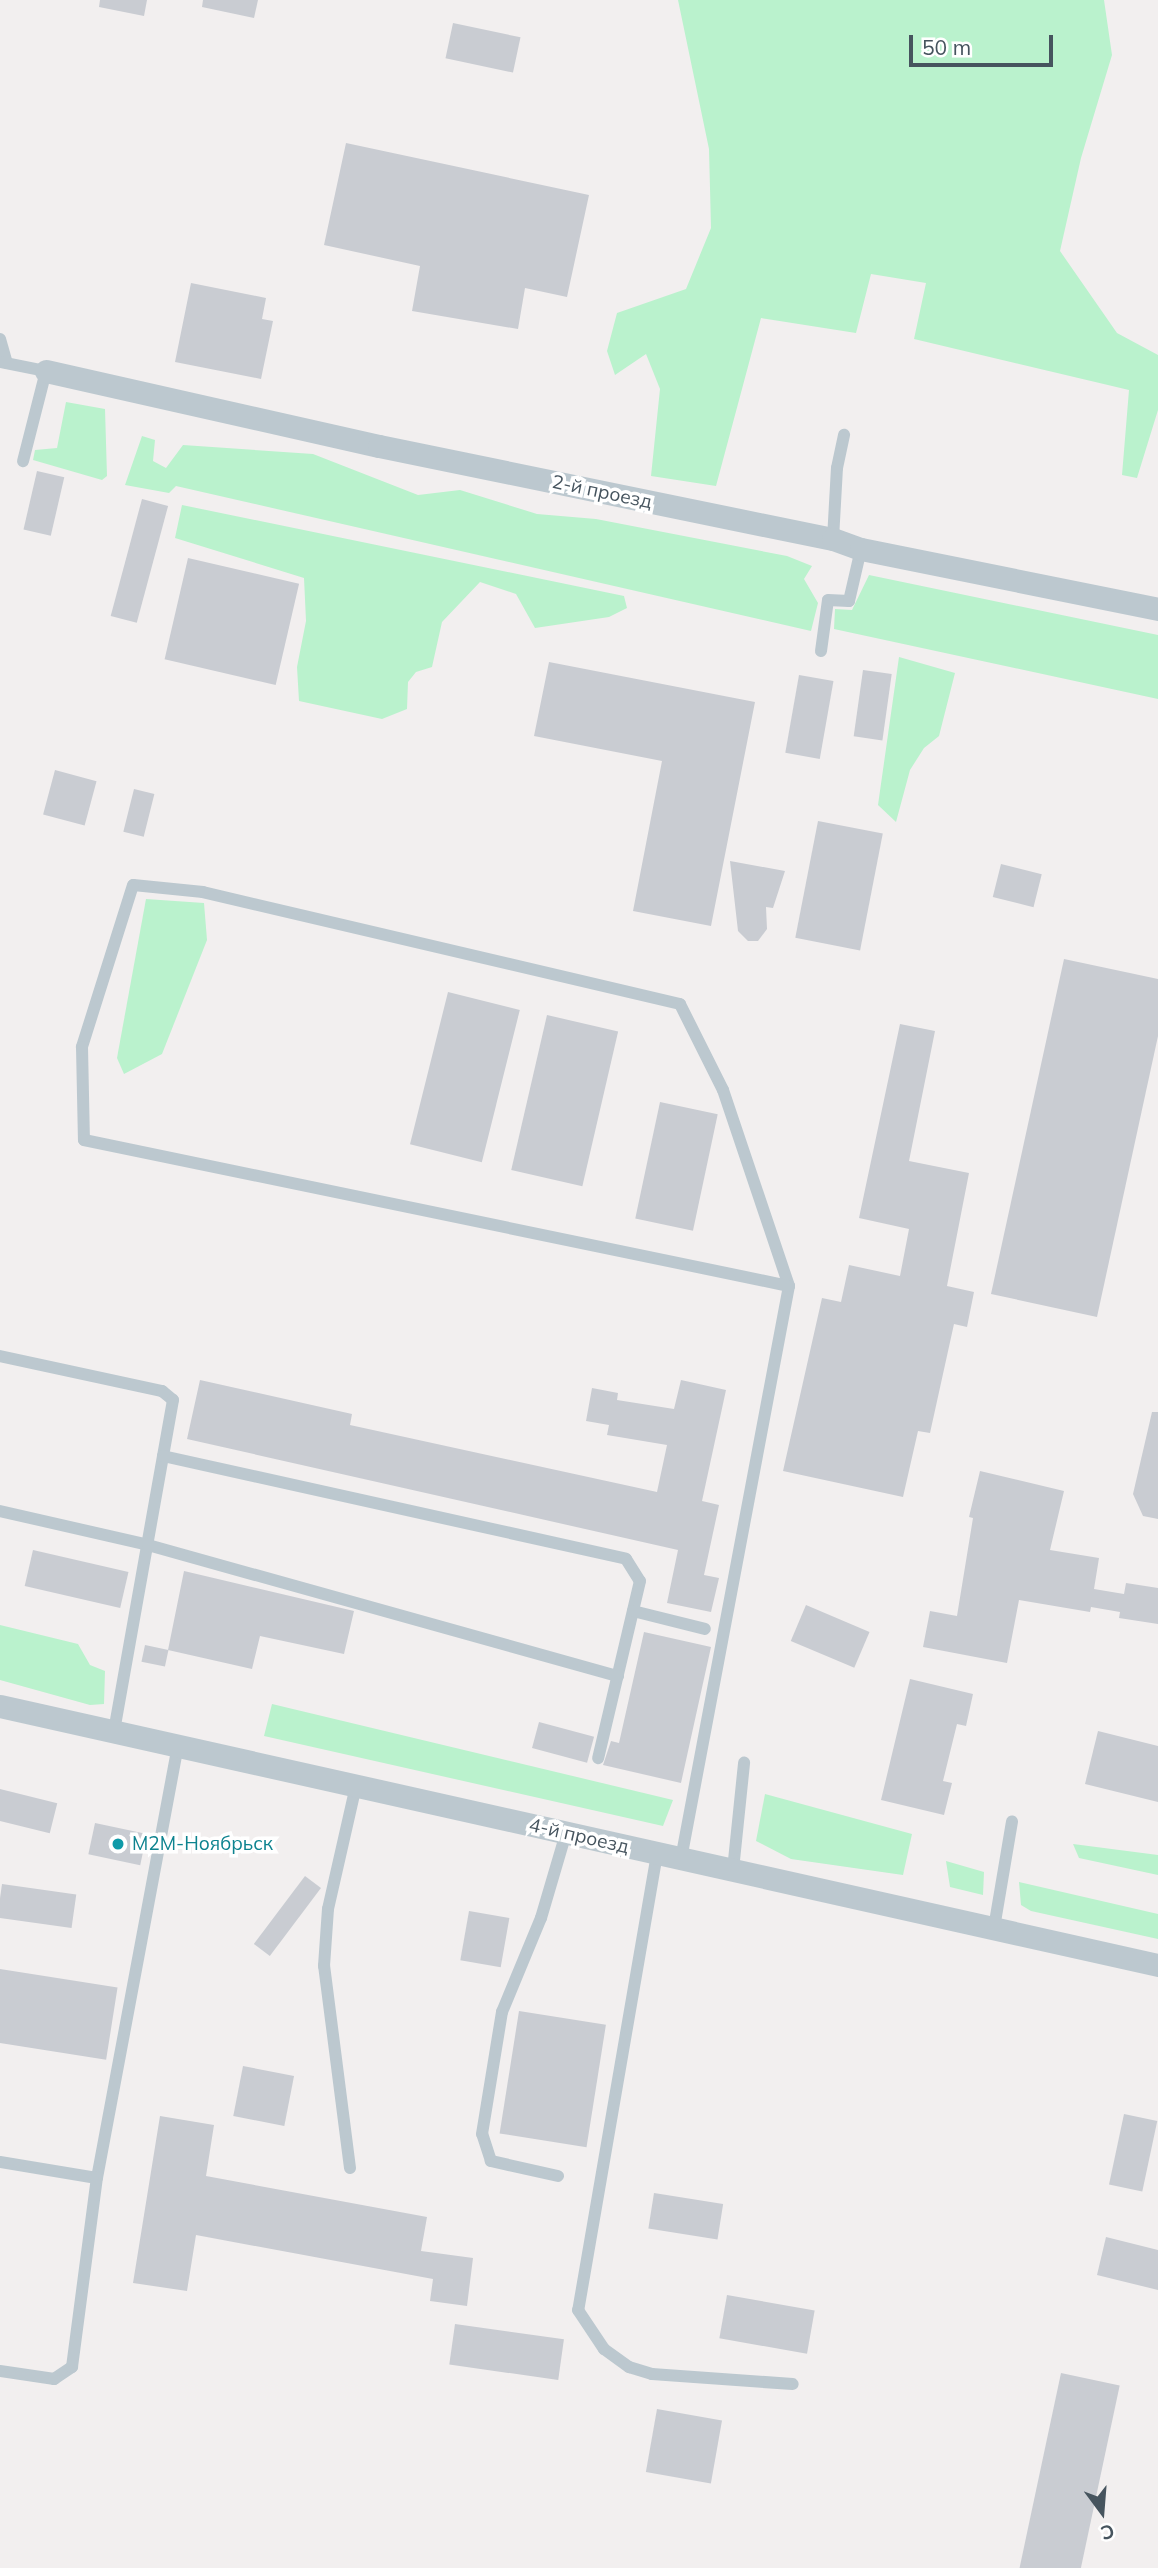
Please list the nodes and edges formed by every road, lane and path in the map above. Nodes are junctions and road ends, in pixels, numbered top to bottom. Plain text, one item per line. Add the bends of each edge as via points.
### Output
1 (0, 339) edge
2 (3, 362) edge
3 (46, 371) junction
4 (844, 435) dead end
5 (23, 461) dead end
6 (832, 539) junction
7 (861, 549) junction
8 (1158, 609) edge
9 (821, 650) dead end
10 (789, 1286) junction
11 (0, 1356) edge
12 (163, 1456) junction
13 (0, 1511) edge
14 (148, 1545) junction
15 (632, 1611) junction
16 (705, 1629) dead end
17 (618, 1676) junction
18 (0, 1706) edge
19 (114, 1732) junction
20 (178, 1746) junction
21 (598, 1758) dead end
22 (744, 1763) dead end
23 (356, 1786) junction
24 (1012, 1822) dead end
25 (566, 1833) junction
26 (657, 1854) junction
27 (681, 1859) junction
28 (733, 1870) junction
29 (994, 1928) junction
30 (1158, 1965) edge
31 (0, 2162) edge
32 (350, 2168) dead end
33 (558, 2176) dead end
34 (97, 2178) junction
35 (0, 2371) edge
36 (793, 2384) dead end

1 - 2 lane
2 - 3 lane
3 - 5 lane
3 - 6 street, 2-й проезд via 379,446
4 - 6 lane via 836,468
6 - 7 street, 2-й проезд
7 - 8 street, 2-й проезд
7 - 9 lane via 849,601 828,600
10 - 10 lane via 723,1090 680,1004 203,892 134,885 82,1047 84,1140
10 - 27 lane
11 - 12 lane via 162,1391 173,1400
12 - 14 lane
12 - 15 lane via 626,1559 640,1581
13 - 14 lane
14 - 17 lane
14 - 19 lane
15 - 16 lane
15 - 17 lane
17 - 21 lane
18 - 19 street, 4-й проезд
19 - 20 street, 4-й проезд
20 - 23 street, 4-й проезд
20 - 34 lane
22 - 28 lane
23 - 25 street, 4-й проезд
23 - 32 lane via 328,1909 324,1966
24 - 29 lane
25 - 26 street, 4-й проезд
25 - 33 lane via 541,1918 502,2012 482,2134 491,2161
26 - 27 street, 4-й проезд
26 - 36 lane via 578,2310 604,2349 629,2367 652,2374
27 - 28 street, 4-й проезд
28 - 29 street, 4-й проезд
29 - 30 street, 4-й проезд
31 - 34 lane
34 - 35 lane via 72,2367 54,2379

